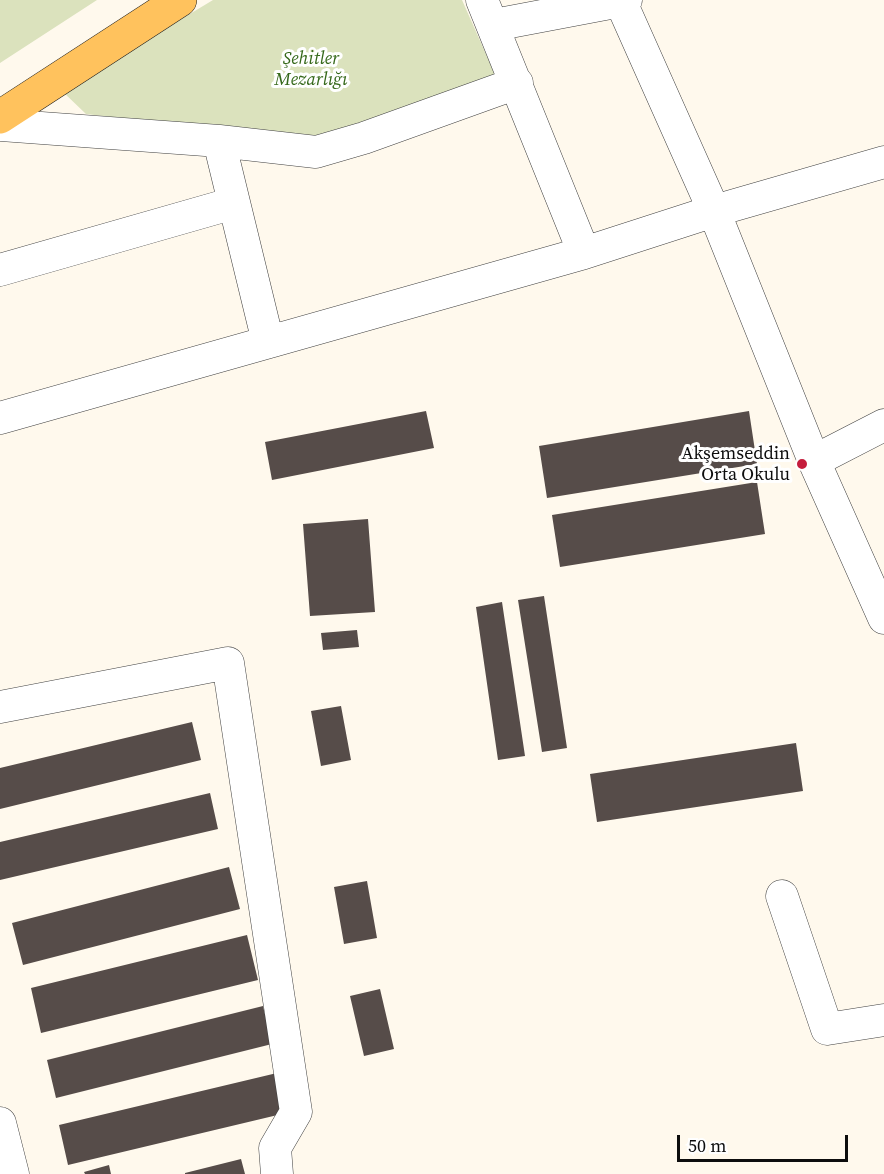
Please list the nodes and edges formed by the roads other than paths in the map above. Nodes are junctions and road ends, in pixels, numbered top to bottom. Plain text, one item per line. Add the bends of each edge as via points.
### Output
1 (153, 0) edge
2 (180, 0) edge
3 (622, 1) edge
4 (488, 13) edge
5 (517, 83) junction
6 (0, 97) edge
7 (0, 117) edge
8 (0, 124) edge
9 (219, 141) junction
10 (884, 162) edge
11 (234, 203) junction
12 (714, 211) junction
13 (584, 253) junction
14 (0, 270) edge
15 (268, 342) junction
16 (0, 418) edge
17 (884, 425) edge
18 (814, 461) junction
19 (884, 618) edge
20 (0, 707) edge
21 (782, 896) dead end
22 (884, 1020) edge
23 (0, 1123) edge
24 (13, 1174) edge
25 (277, 1174) edge

1 - 6 main road
2 - 7 main road
3 - 4 street
3 - 12 street
4 - 5 street
5 - 9 street via 316,152
5 - 13 street
8 - 9 street
9 - 11 street
10 - 12 street
11 - 14 street
11 - 15 street
12 - 13 street
12 - 18 street
13 - 15 street
15 - 16 street
17 - 18 street
18 - 19 street
20 - 25 street via 228,663 297,1112 275,1148
21 - 22 street via 827,1029
23 - 24 street

